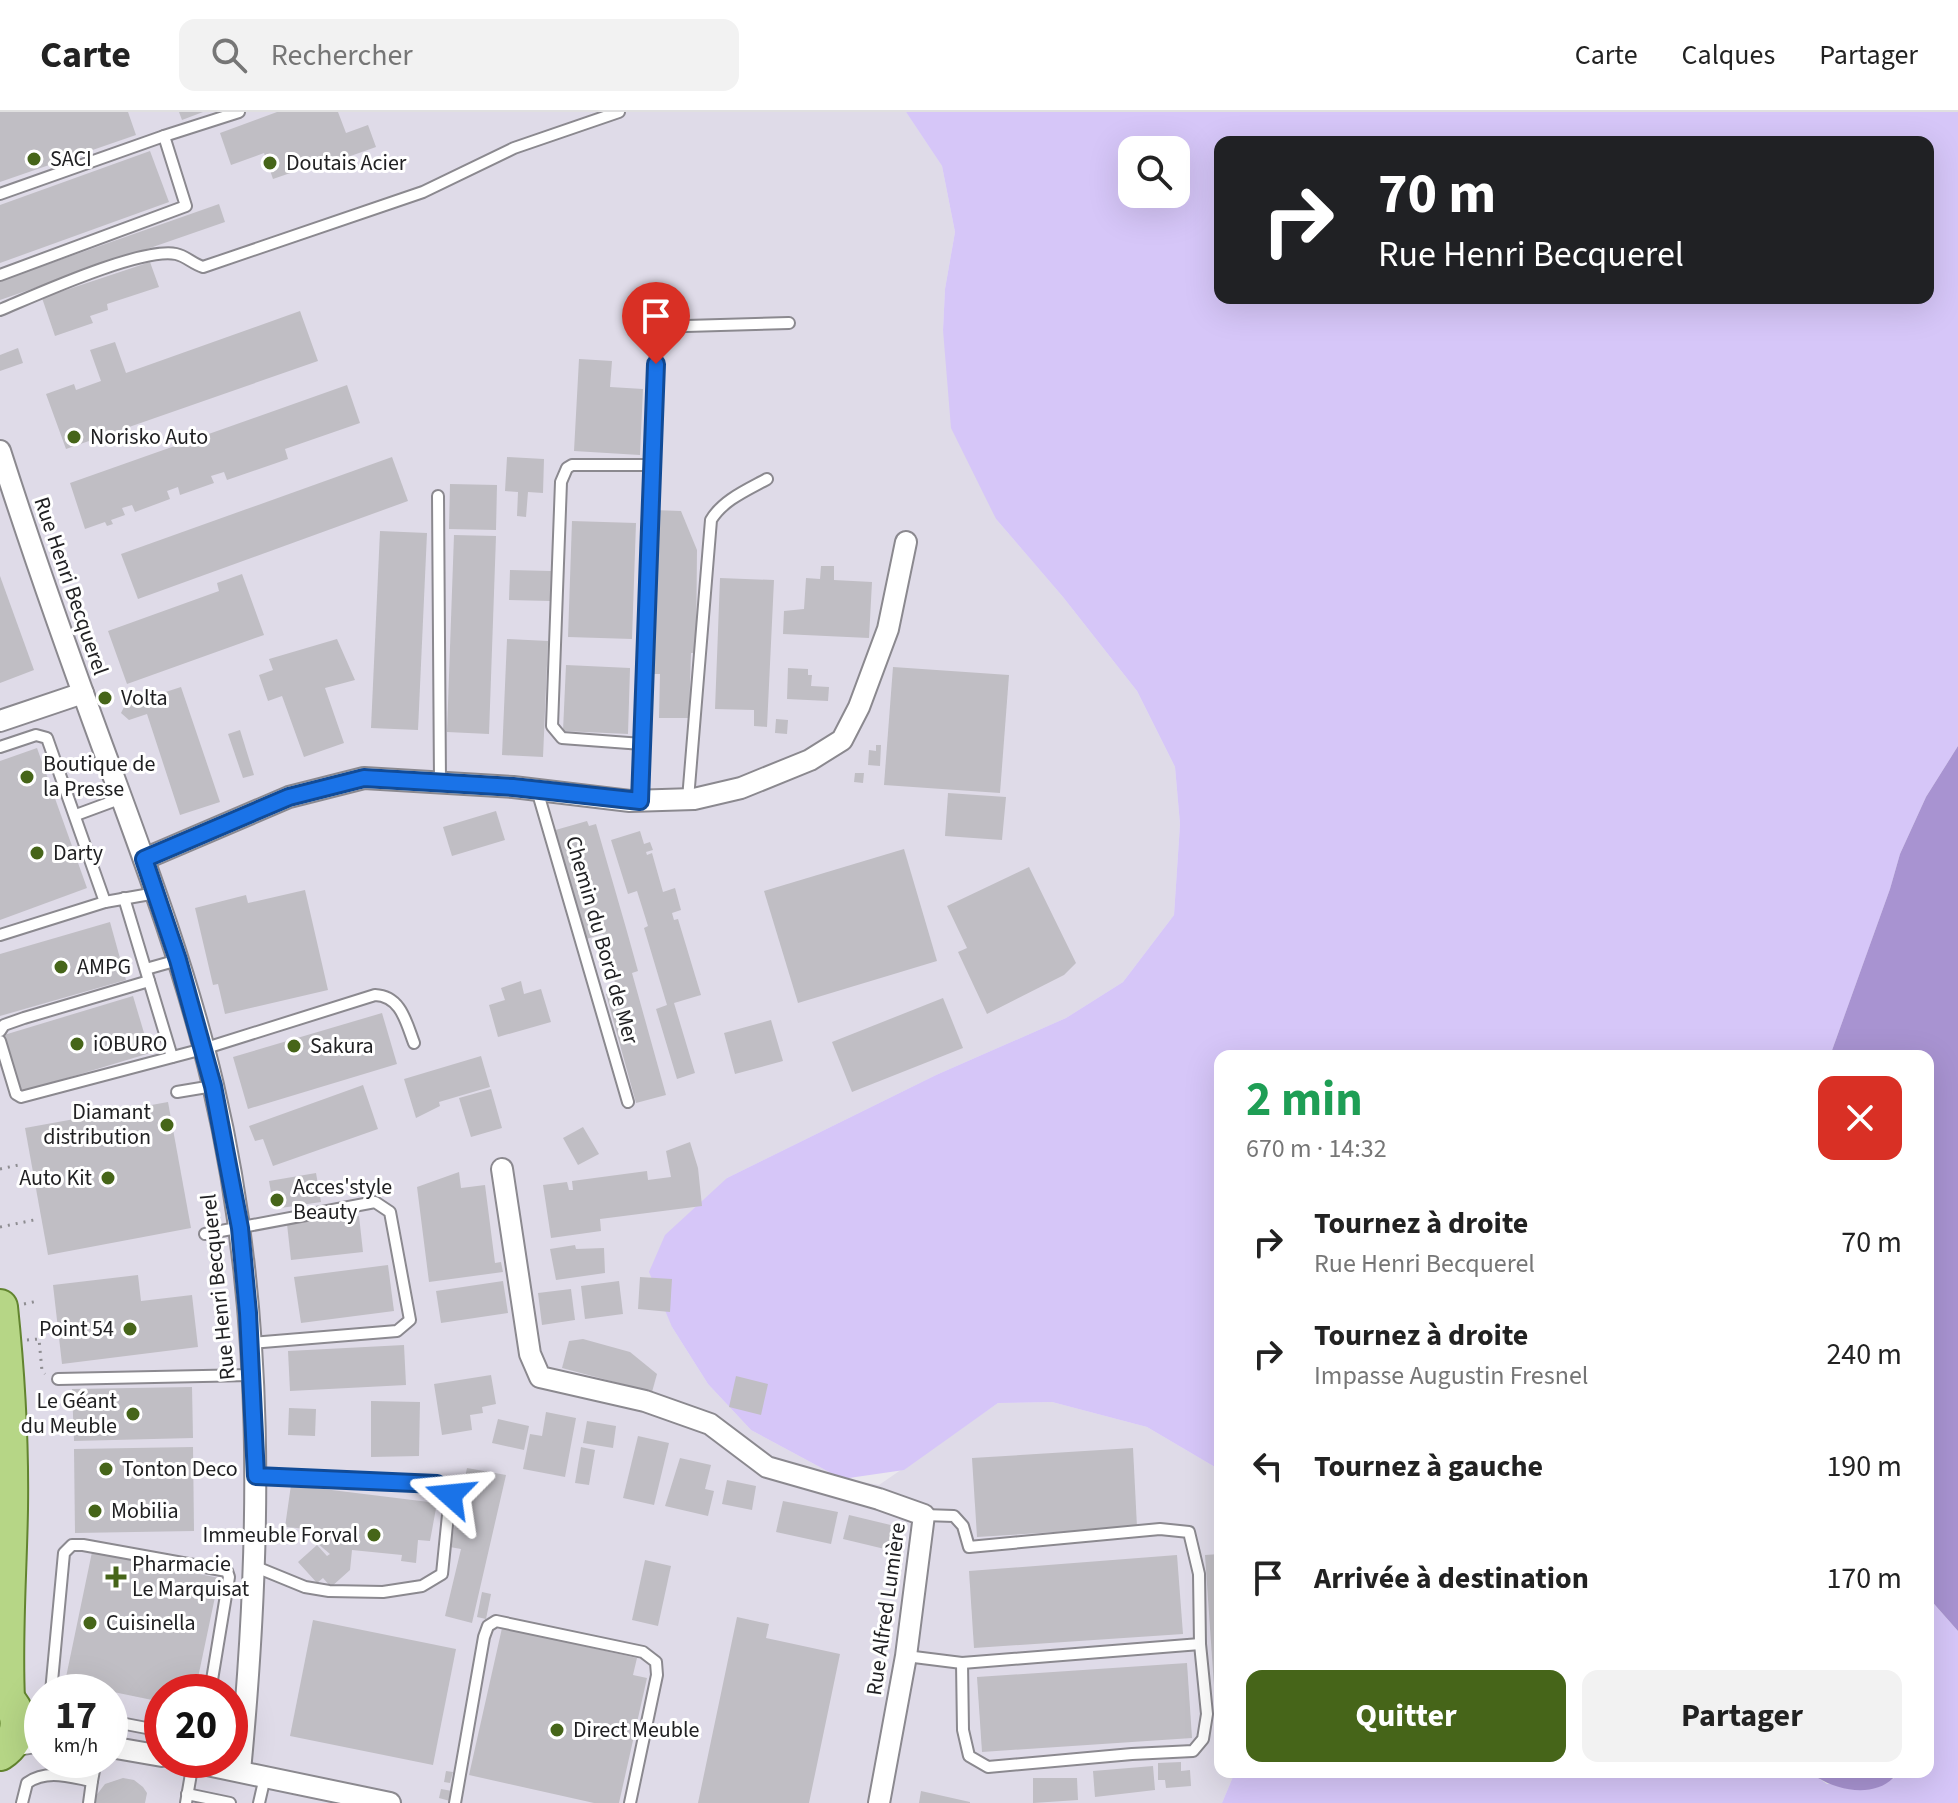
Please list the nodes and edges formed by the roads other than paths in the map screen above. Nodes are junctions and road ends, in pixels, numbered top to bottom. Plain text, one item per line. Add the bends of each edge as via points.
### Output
1 (239, 112) edge
2 (619, 112) edge
3 (164, 136) junction
4 (0, 194) edge
5 (0, 275) edge
6 (0, 310) edge
7 (789, 323) dead end
8 (0, 451) edge
9 (653, 465) junction
10 (767, 479) dead end
11 (438, 496) dead end
12 (906, 542) dead end
13 (83, 693) junction
14 (0, 721) edge
15 (642, 744) junction
16 (0, 747) edge
17 (440, 782) junction
18 (537, 790) junction
19 (122, 798) junction
20 (688, 799) junction
21 (640, 801) junction
22 (76, 815) junction
23 (144, 859) junction
24 (156, 893) junction
25 (124, 898) junction
26 (105, 902) junction
27 (0, 935) edge
28 (178, 960) junction
29 (146, 969) junction
30 (149, 981) junction
31 (0, 1031) edge
32 (0, 1041) edge
33 (414, 1043) dead end
34 (203, 1049) junction
35 (172, 1057) junction
36 (213, 1086) junction
37 (177, 1092) dead end
38 (628, 1102) dead end
39 (502, 1169) dead end
40 (240, 1228) junction
41 (205, 1234) dead end
42 (0, 1307) edge
43 (250, 1343) junction
44 (251, 1375) junction
45 (58, 1379) road end
46 (256, 1476) junction
47 (924, 1515) junction
48 (256, 1567) junction
49 (1200, 1644) junction
50 (906, 1656) junction
51 (962, 1663) junction
52 (53, 1674) edge
53 (213, 1674) edge
54 (248, 1692) edge
55 (17, 1725) edge
56 (248, 1773) edge
57 (265, 1777) junction
58 (93, 1778) edge
59 (188, 1778) edge
60 (92, 1781) junction
61 (187, 1799) edge
62 (22, 1803) edge
63 (89, 1803) edge
64 (230, 1803) edge
65 (259, 1803) edge
66 (388, 1803) edge
67 (455, 1803) edge
68 (630, 1803) edge
69 (879, 1803) edge

1 - 3 lane
2 - 6 lane via 514,148 423,192 203,267 177,254 152,255 72,279
3 - 4 lane
3 - 5 lane via 186,206
7 - 9 lane via 671,329 656,350
8 - 13 street, Rue Henri Becquerel
9 - 15 lane
9 - 15 lane via 572,465 561,482 552,726 562,738
10 - 20 lane via 711,520
11 - 17 lane
12 - 20 street via 888,629 842,740 810,760 741,788
13 - 14 street
13 - 19 street, Rue Henri Becquerel
15 - 21 lane
16 - 22 lane via 36,735 47,738
17 - 18 street
17 - 23 street via 364,778 289,797
18 - 21 street
18 - 38 lane, Chemin du Bord de Mer
19 - 22 lane
19 - 23 street, Rue Henri Becquerel
20 - 21 street
22 - 26 lane
23 - 24 street, Rue Henri Becquerel
24 - 25 lane
24 - 28 street, Rue Henri Becquerel
25 - 26 lane
25 - 29 lane
26 - 27 lane
28 - 29 lane
28 - 34 street, Rue Henri Becquerel
29 - 30 lane
30 - 31 lane via 24,1018
30 - 35 lane
32 - 35 lane via 21,1097
33 - 34 lane via 393,1000 375,995
34 - 35 lane
34 - 36 street, Rue Henri Becquerel
36 - 37 lane
36 - 40 street, Rue Henri Becquerel
39 - 47 street, Rue Alfred Lumière via 530,1354 540,1377 645,1401 710,1424 767,1467
40 - 41 lane
40 - 43 street, Rue Henri Becquerel
40 - 43 lane via 375,1202 390,1212 410,1320 397,1331
42 - 55 main road via 10,1507 5,1659
43 - 44 street, Rue Henri Becquerel
44 - 45 lane
44 - 46 street, Rue Henri Becquerel
46 - 48 street, Rue Henri Becquerel
46 - 48 lane via 437,1484 450,1495 442,1574 422,1586 329,1591
47 - 49 lane via 954,1516 969,1547 1160,1529 1189,1532 1199,1574
47 - 50 street, Rue Alfred Lumière
48 - 54 street, Rue Henri Becquerel
49 - 51 lane
49 - 51 lane via 1207,1714 1203,1739 1193,1751 988,1767 969,1756 963,1730
50 - 51 lane
50 - 69 street, Rue Alfred Lumière
52 - 53 lane via 64,1553 72,1545 227,1571
56 - 57 street
57 - 65 lane
57 - 66 street
58 - 60 lane
59 - 61 lane
60 - 62 lane via 37,1776 27,1783
60 - 63 lane
61 - 64 lane
67 - 68 lane via 484,1637 496,1621 643,1652 656,1662

